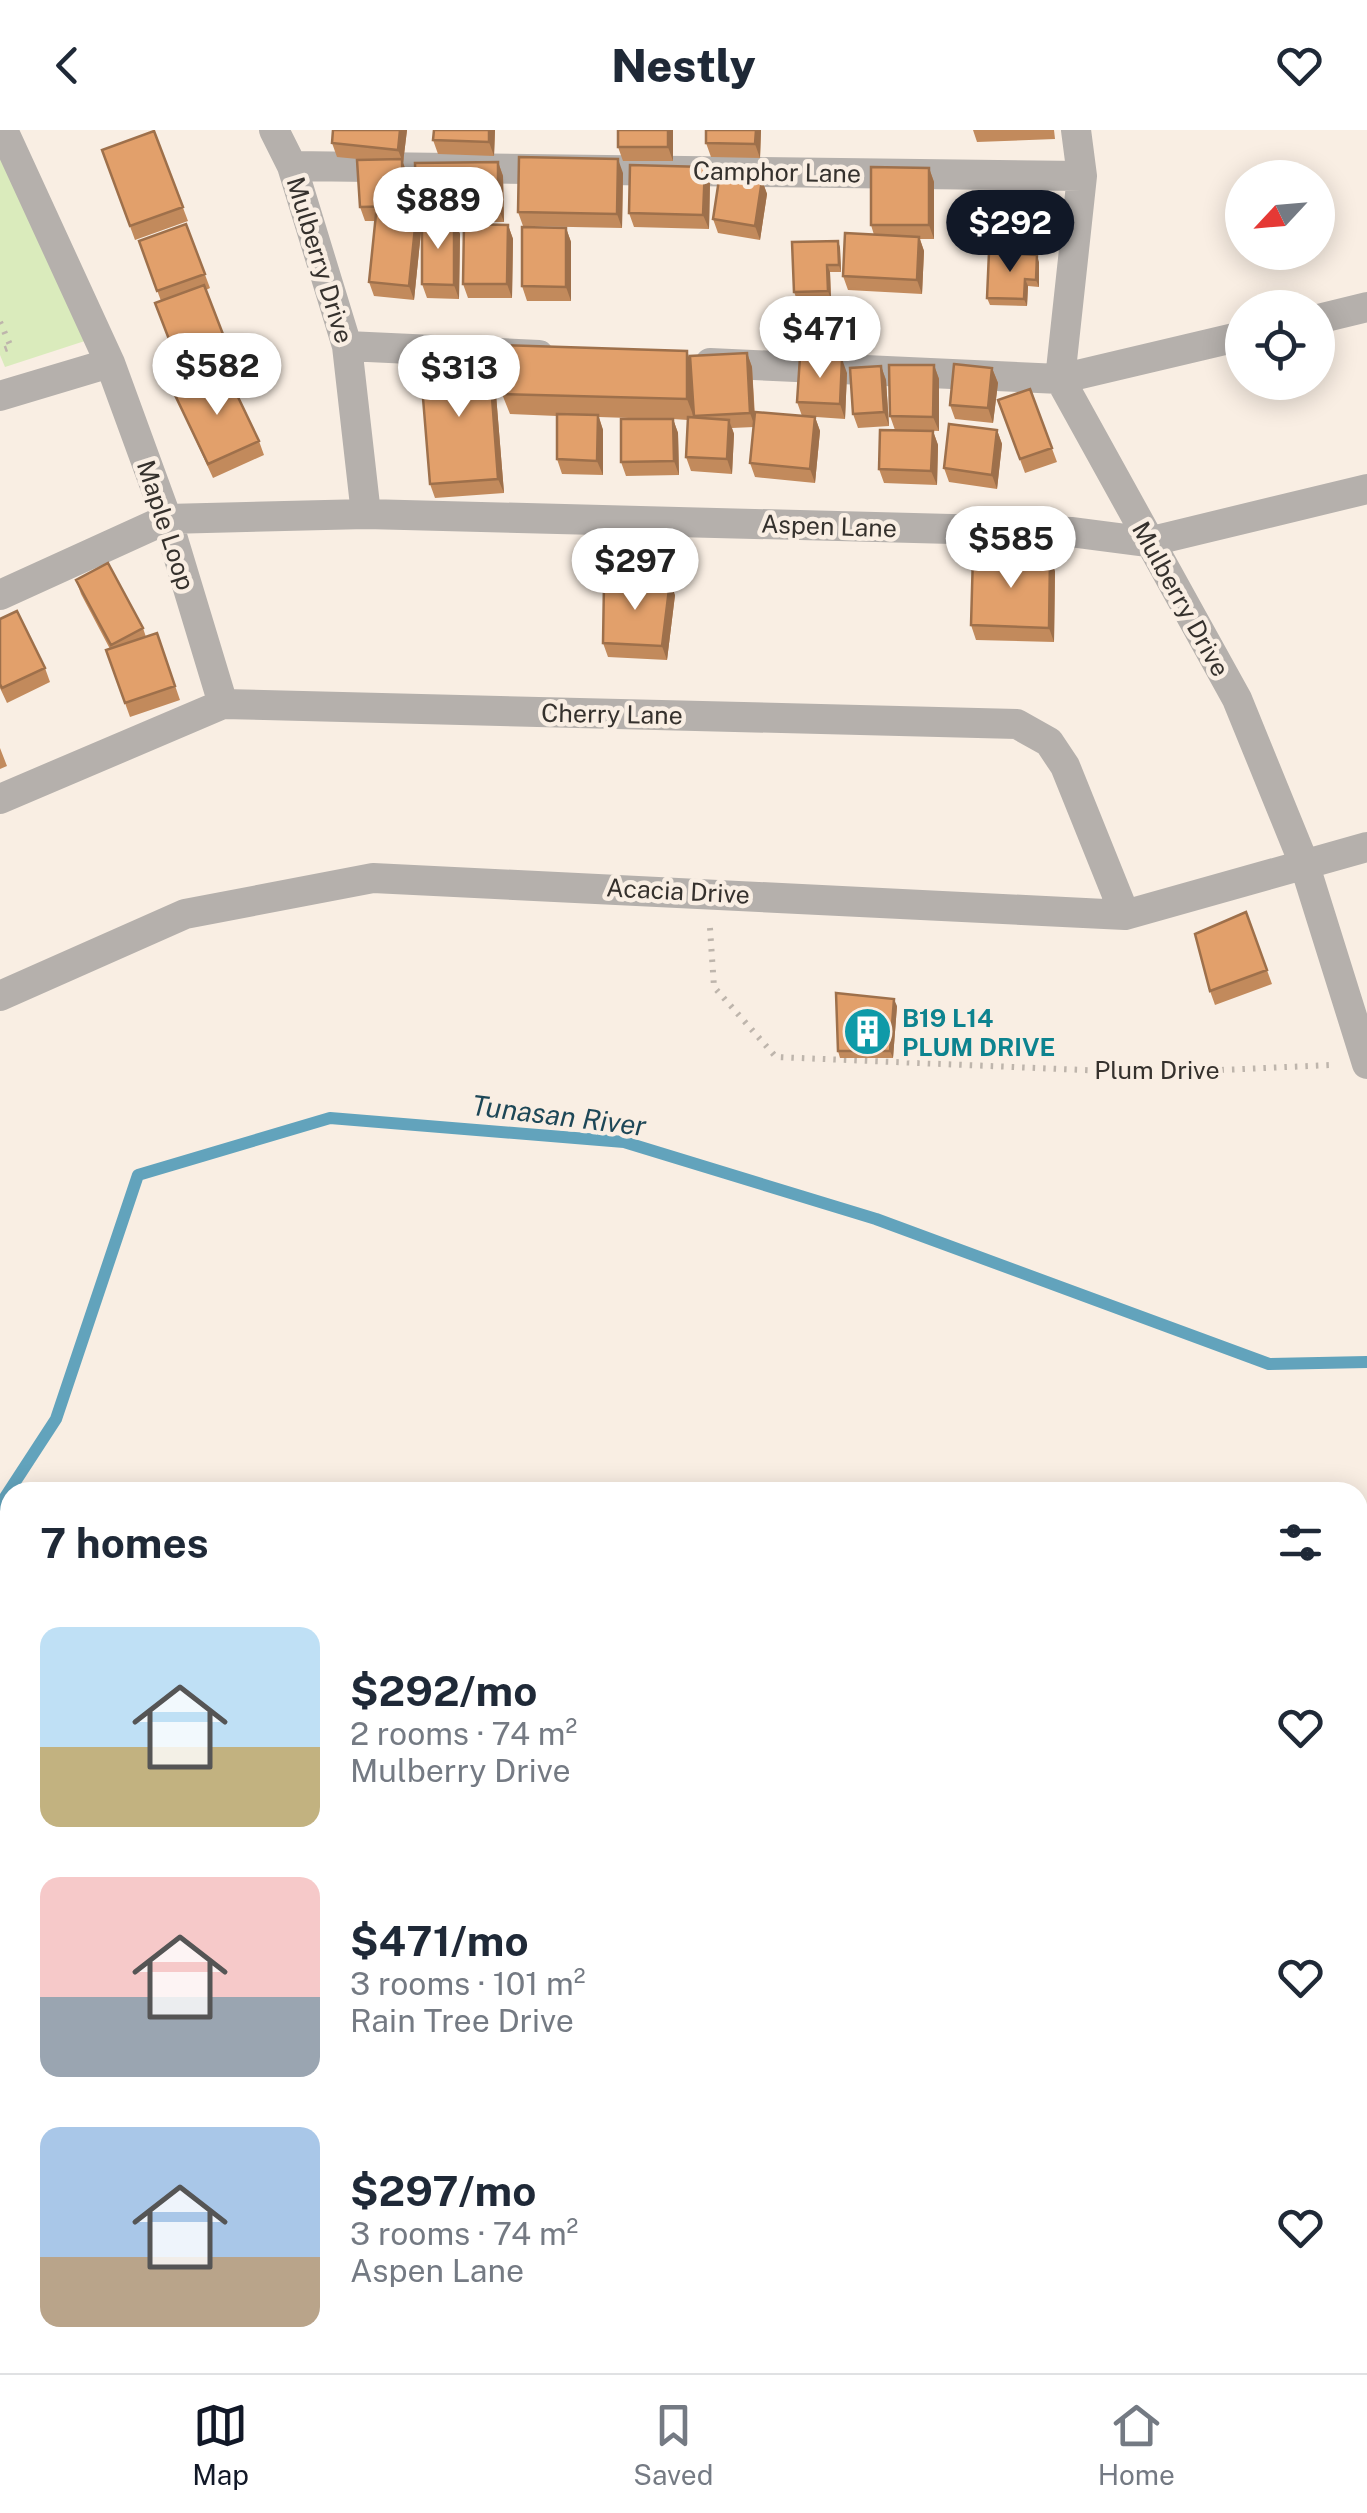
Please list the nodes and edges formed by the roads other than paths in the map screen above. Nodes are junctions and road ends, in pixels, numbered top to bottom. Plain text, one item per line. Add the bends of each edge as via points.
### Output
1 (3, 130) edge
2 (274, 130) edge
3 (1076, 130) edge
4 (292, 166) junction
5 (1082, 176) junction
6 (1367, 307) edge
7 (1335, 315) edge
8 (1225, 340) edge
9 (347, 346) junction
10 (565, 356) edge
11 (684, 362) edge
12 (110, 363) junction
13 (1060, 378) junction
14 (0, 396) edge
15 (1367, 489) edge
16 (366, 514) junction
17 (166, 519) junction
18 (1148, 542) junction
19 (0, 594) edge
20 (224, 704) junction
21 (0, 799) edge
22 (1367, 847) edge
23 (1305, 866) junction
24 (1125, 915) junction
25 (0, 996) edge
26 (1367, 1064) edge

1 - 12 street, Maple Loop
2 - 4 street, Mulberry Drive
3 - 5 street
4 - 5 street, Camphor Lane
4 - 9 street, Mulberry Drive
5 - 13 street
6 - 7 street
8 - 13 street
9 - 10 street
9 - 16 street, Mulberry Drive
11 - 13 street
12 - 14 street
12 - 17 street, Maple Loop
13 - 18 street, Mulberry Drive
15 - 18 street, Aspen Lane
16 - 17 street, Aspen Lane
16 - 18 street, Aspen Lane via 1071,532
17 - 19 street, Aspen Lane
17 - 20 street, Maple Loop
18 - 23 street, Mulberry Drive via 1237,699
20 - 21 street, Cherry Lane
20 - 24 street, Cherry Lane via 1017,724 1049,742 1065,766
22 - 23 street, Acacia Drive
23 - 24 street, Acacia Drive
23 - 26 street, Mulberry Drive
24 - 25 street, Acacia Drive via 373,878 185,914

